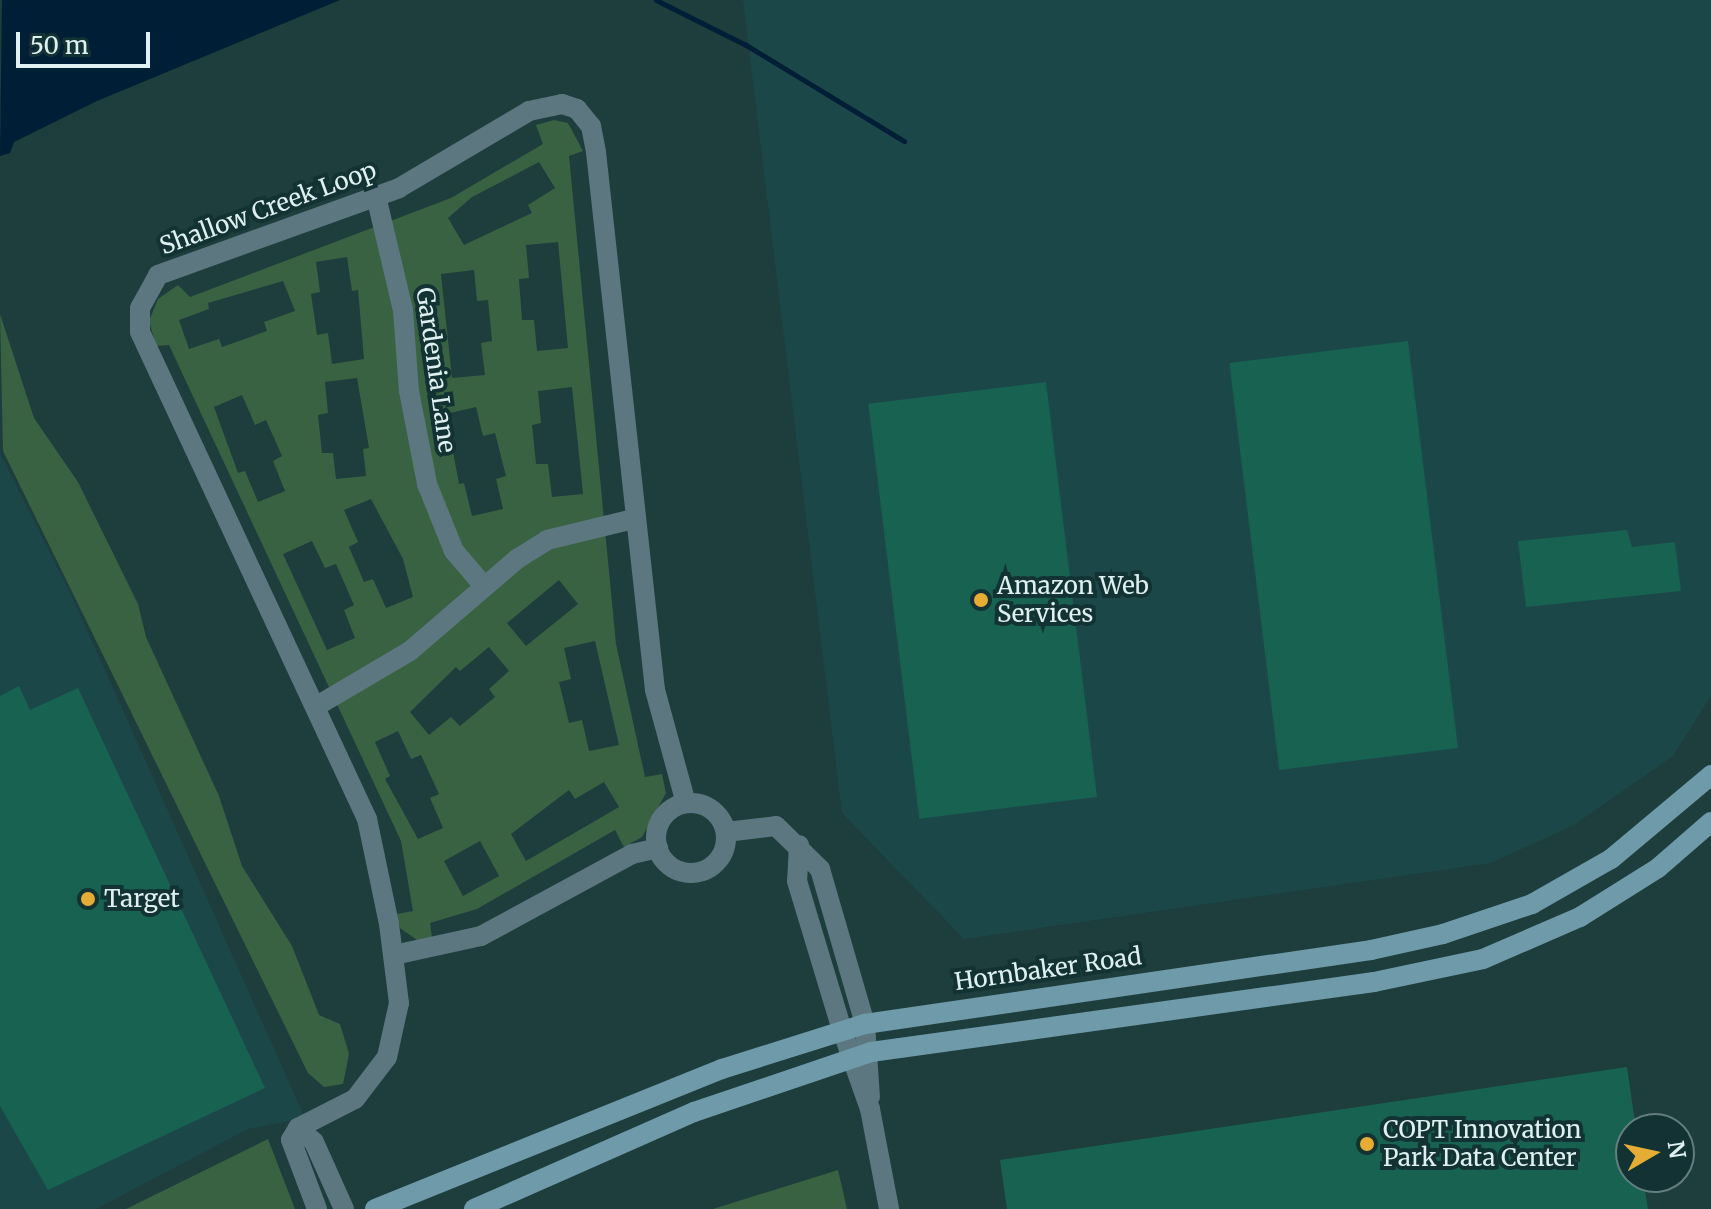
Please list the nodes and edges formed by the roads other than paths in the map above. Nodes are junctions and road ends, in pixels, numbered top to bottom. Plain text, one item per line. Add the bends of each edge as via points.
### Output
1 (376, 196) junction
2 (634, 519) junction
3 (484, 586) junction
4 (315, 707) junction
5 (1711, 775) edge
6 (686, 803) junction
7 (1711, 822) edge
8 (726, 832) junction
9 (799, 845) junction
10 (658, 848) junction
11 (394, 955) junction
12 (865, 1024) junction
13 (842, 1030) junction
14 (861, 1055) junction
15 (298, 1128) junction
16 (317, 1209) edge
17 (344, 1209) edge
18 (375, 1209) edge
19 (474, 1209) edge
20 (889, 1209) edge

1 - 2 street, Shallow Creek Loop via 529,111 562,104 591,126
1 - 3 street, Gardenia Lane via 403,310 409,391 427,484 454,551
1 - 4 street, Shallow Creek Loop via 172,266 147,289 140,308 148,351
2 - 3 street via 547,540
2 - 6 street, Shallow Creek Loop via 655,690
3 - 4 street via 410,651
4 - 11 street, Shallow Creek Loop via 367,819
5 - 12 main road, Hornbaker Road via 1611,859 1532,904 1443,934 1371,950
6 - 8 street via 716,813
6 - 10 street via 659,822
7 - 14 main road via 1658,868 1580,917 1483,959 1388,980
8 - 9 street via 776,826
8 - 10 street via 723,854 697,873 675,870
9 - 12 street via 820,869
9 - 13 street via 797,881
10 - 11 street via 632,854 481,936
11 - 15 street, Shallow Creek Loop via 399,1003 387,1057 355,1099
12 - 13 main road, Hornbaker Road
12 - 14 street
13 - 14 street
13 - 18 main road, Hornbaker Road via 722,1069
14 - 19 main road via 694,1112
14 - 20 street
15 - 16 street via 291,1152
15 - 17 street via 314,1142

